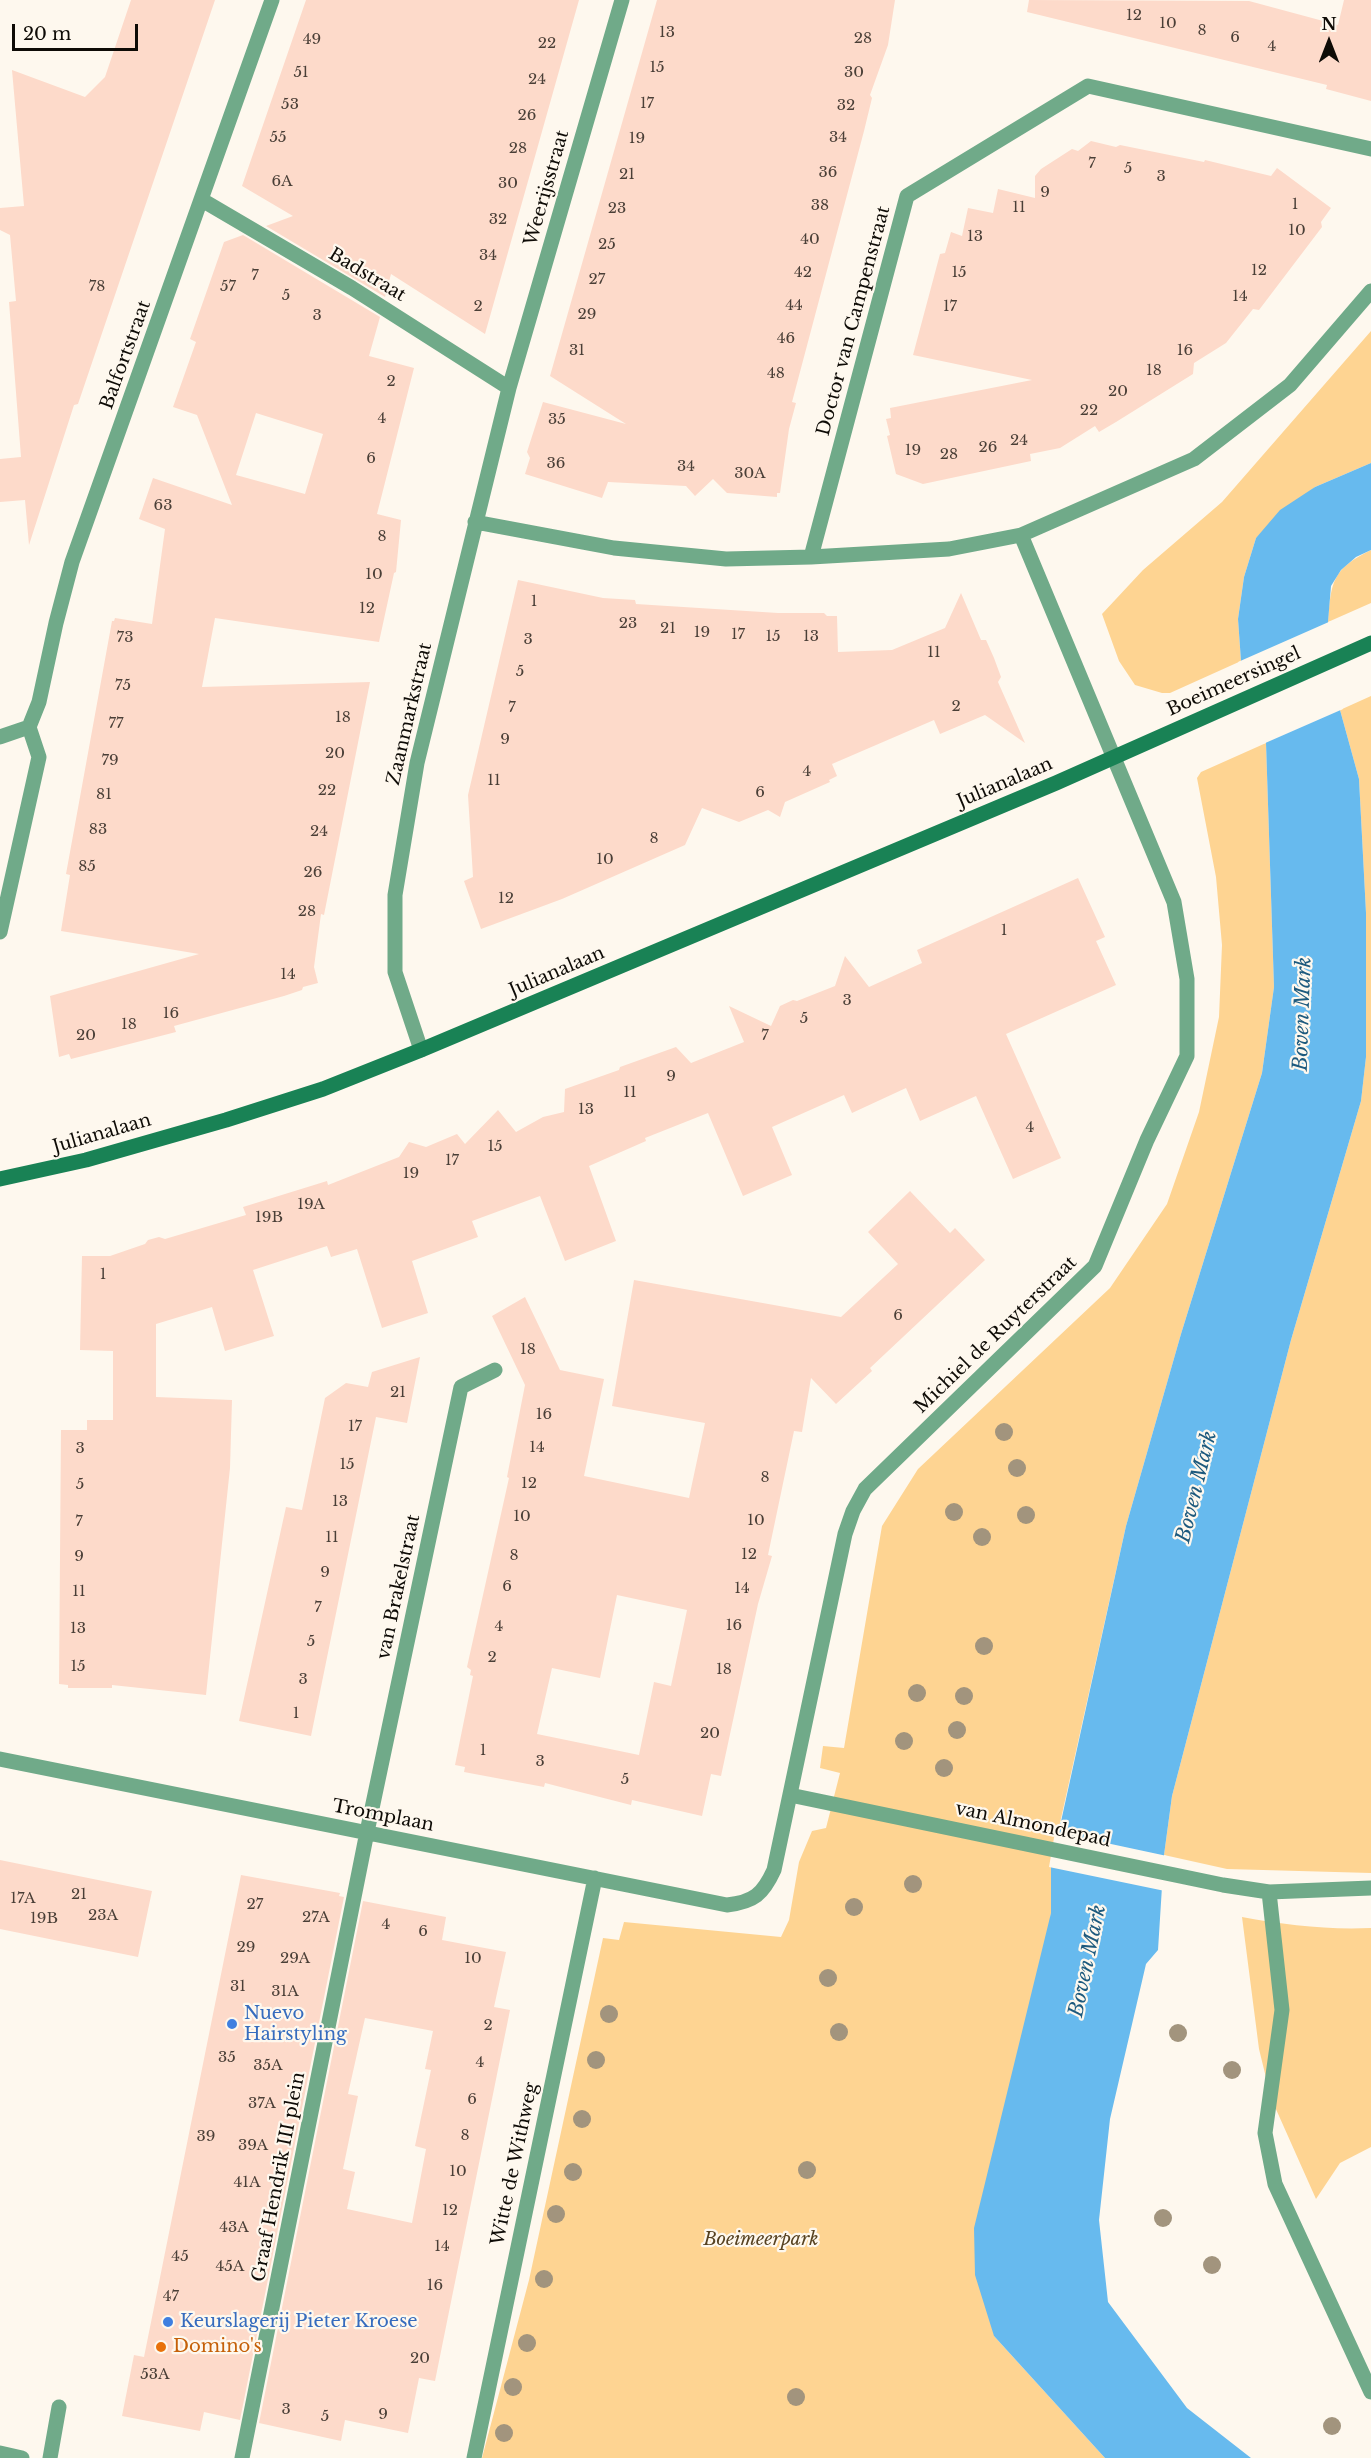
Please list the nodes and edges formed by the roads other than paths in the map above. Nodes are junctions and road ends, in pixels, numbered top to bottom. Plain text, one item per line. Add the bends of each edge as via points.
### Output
1 (272, 0) edge
2 (622, 0) edge
3 (1371, 149) edge
4 (202, 200) junction
5 (1371, 291) edge
6 (509, 387) junction
7 (475, 522) junction
8 (1022, 535) junction
9 (811, 557) junction
10 (1371, 643) edge
11 (29, 727) junction
12 (0, 737) edge
13 (1114, 757) junction
14 (0, 932) edge
15 (421, 1050) junction
16 (0, 1179) edge
17 (495, 1370) dead end
18 (0, 1759) edge
19 (790, 1795) junction
20 (367, 1832) junction
21 (595, 1878) junction
22 (1371, 1888) edge
23 (1269, 1892) junction
24 (757, 1897) joint
25 (1371, 2392) edge
26 (59, 2407) dead end
27 (0, 2453) edge
28 (22, 2458) edge
29 (50, 2458) edge
30 (242, 2458) edge
31 (474, 2458) edge

1 - 4 street, Balfortstraat
2 - 6 street, Weerijsstraat
3 - 9 street, Doctor van Campenstraat via 1088,86 908,196
4 - 6 street, Badstraat
4 - 11 street, Balfortstraat via 72,562 39,702
5 - 8 street via 1290,386 1194,459
6 - 7 street, Zaanmarkstraat
7 - 9 street via 625,549 726,559
7 - 15 street, Zaanmarkstraat via 417,762 395,895 395,972
8 - 9 street via 949,549
8 - 13 street, Michiel de Ruyterstraat
10 - 13 main road, Boeimeersingel
11 - 12 street
11 - 14 street via 39,757
13 - 15 main road, Julianalaan
13 - 19 street, Michiel de Ruyterstraat via 1174,902 1187,979 1187,1056 1095,1266 865,1490 853,1511
15 - 16 main road, Julianalaan via 323,1089 226,1120 86,1160
17 - 20 street, van Brakelstraat via 461,1388
18 - 20 street, Tromplaan
19 - 23 street, van Almondepad
19 - 24 street, Michiel de Ruyterstraat via 774,1870
20 - 21 street, Tromplaan
20 - 30 street, Graaf Hendrik III plein
21 - 24 street, Tromplaan via 727,1905
21 - 31 street, Witte de Withweg
22 - 23 street, van Almondepad
23 - 25 street via 1282,2010 1265,2133 1275,2184
26 - 29 street
27 - 28 street

